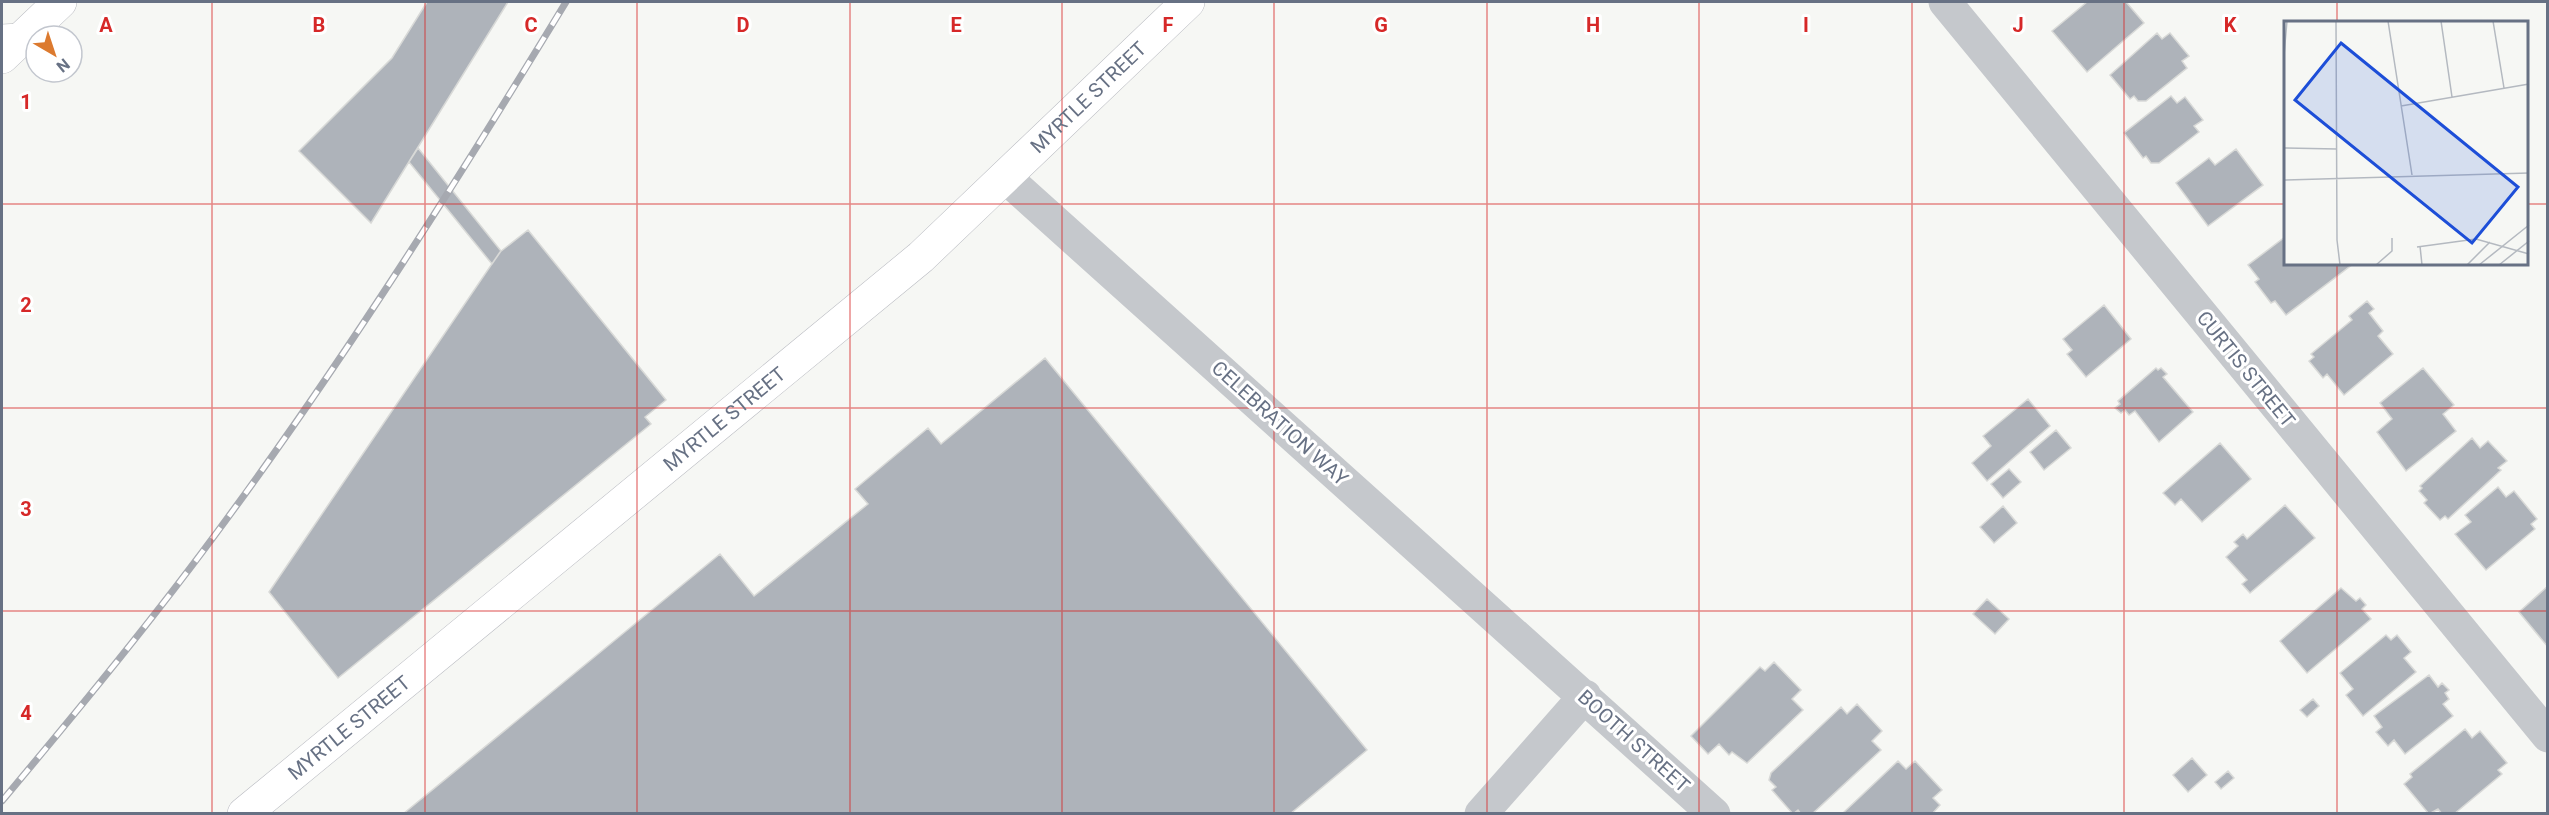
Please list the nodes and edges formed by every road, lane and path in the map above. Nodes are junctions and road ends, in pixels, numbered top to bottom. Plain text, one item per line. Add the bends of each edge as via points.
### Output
1 (60, 2) edge
2 (1188, 2) edge
3 (1945, 2) edge
4 (8, 46) edge
5 (1005, 177) junction
6 (1555, 669) joint
7 (1585, 696) junction
8 (2547, 736) edge
9 (244, 813) edge
10 (1481, 813) edge
11 (1714, 813) edge

1 - 4 street
2 - 5 street, MYRTLE STREET
3 - 8 street, CURTIS STREET
5 - 6 street, CELEBRATION WAY
5 - 9 street, MYRTLE STREET via 875,296
6 - 7 street, BOOTH STREET
7 - 10 street
7 - 11 street, BOOTH STREET

